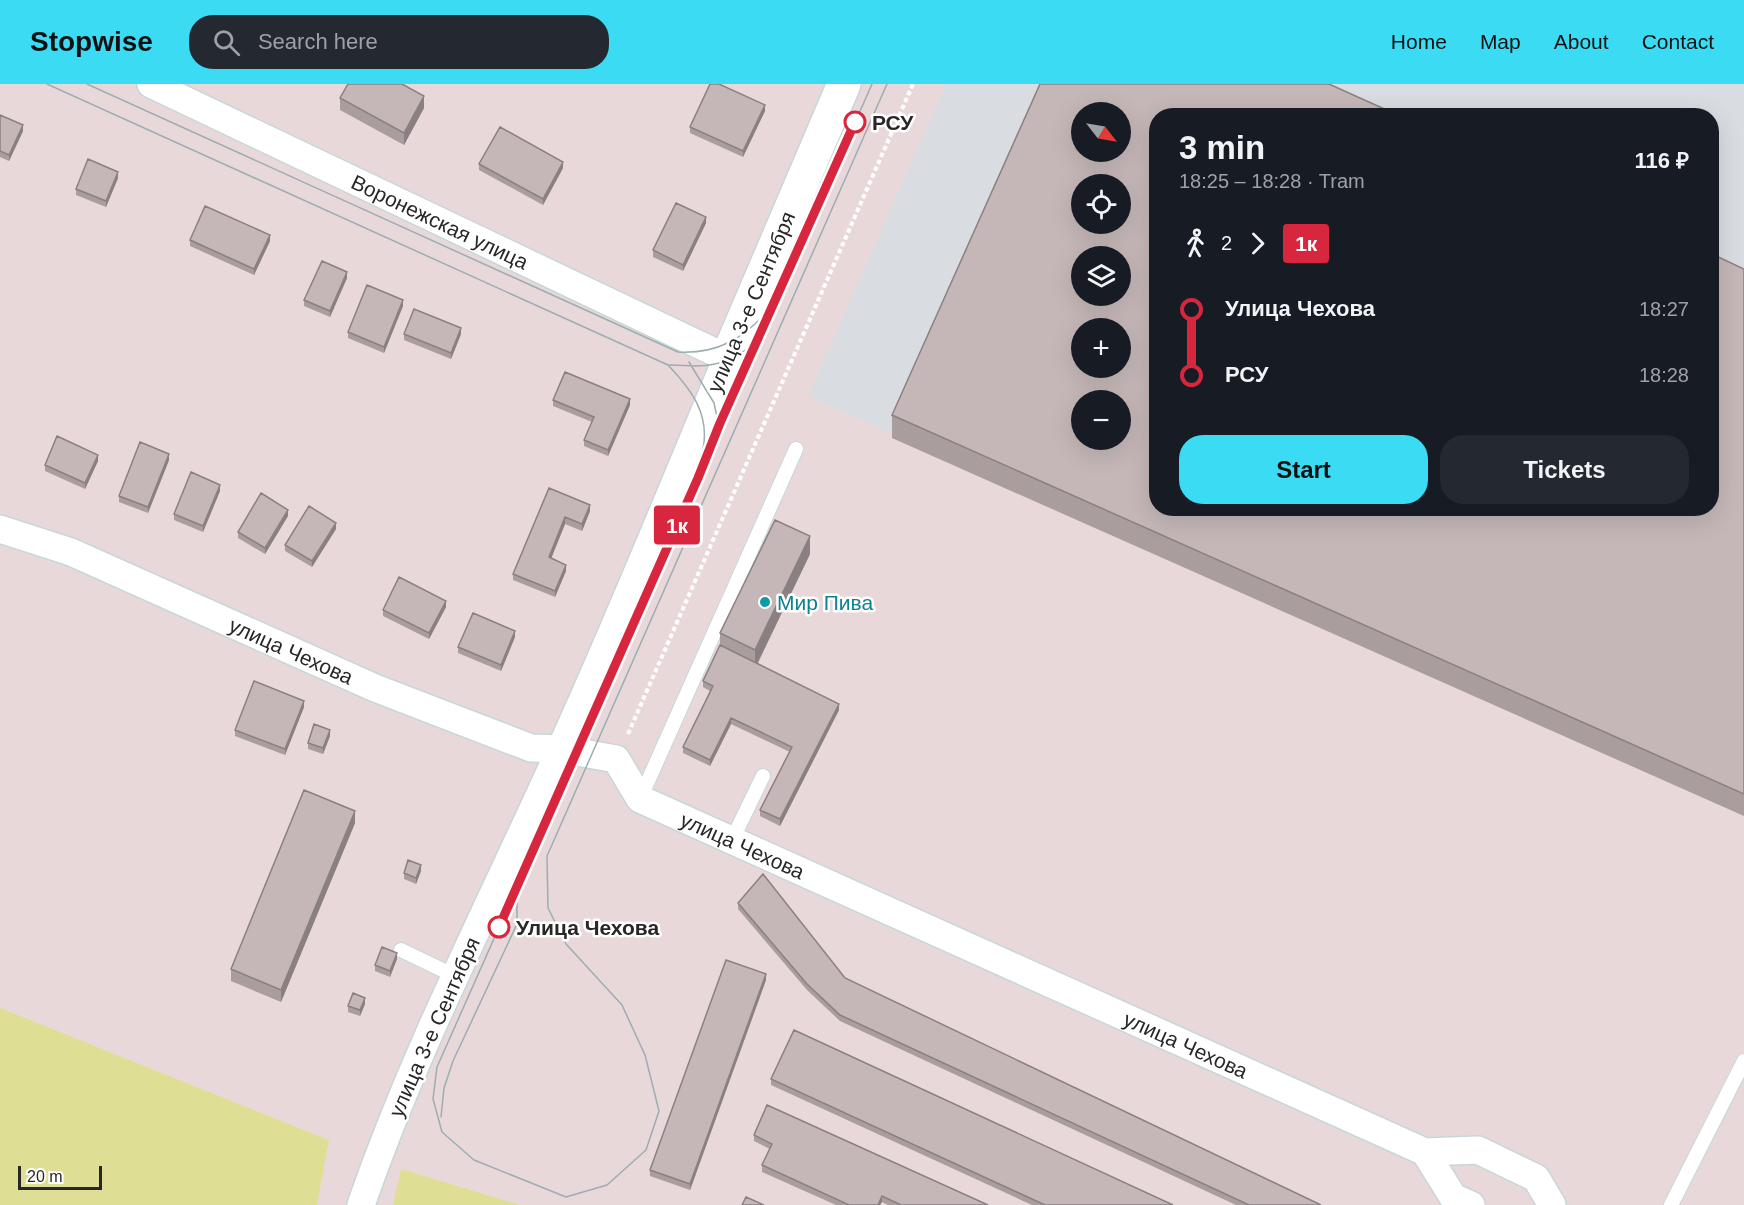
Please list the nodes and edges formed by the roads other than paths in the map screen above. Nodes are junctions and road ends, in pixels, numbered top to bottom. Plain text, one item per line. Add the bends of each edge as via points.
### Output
1 (151, 84) edge
2 (844, 84) edge
3 (727, 358) junction
4 (796, 450) dead end
5 (0, 529) edge
6 (561, 749) junction
7 (763, 776) dead end
8 (640, 798) junction
9 (732, 840) junction
10 (401, 950) dead end
11 (455, 976) junction
12 (1744, 1061) edge
13 (1425, 1152) junction
14 (361, 1205) edge
15 (1471, 1205) edge
16 (1552, 1205) edge
17 (1671, 1205) edge

1 - 3 street, Воронежская улица
2 - 3 street, улица 3-е Сентября
3 - 6 street, улица 3-е Сентября
4 - 8 lane
5 - 6 street, улица Чехова via 71,552 386,692 531,748
6 - 8 street, улица Чехова via 616,759
6 - 11 street, улица 3-е Сентября
7 - 9 lane
8 - 9 street, улица Чехова
9 - 13 street, улица Чехова
10 - 11 lane
11 - 14 street, улица 3-е Сентября
12 - 17 lane
13 - 15 street via 1453,1197
13 - 16 street via 1478,1150 1536,1178

